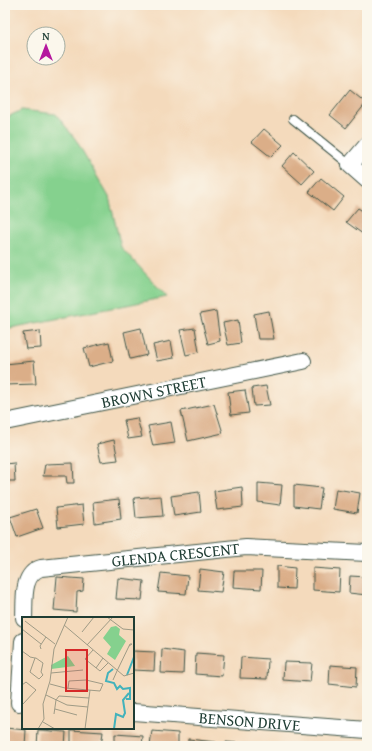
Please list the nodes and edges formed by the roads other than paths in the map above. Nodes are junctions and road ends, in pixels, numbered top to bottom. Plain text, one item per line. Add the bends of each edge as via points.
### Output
1 (293, 119) dead end
2 (367, 145) edge
3 (350, 165) junction
4 (367, 180) edge
5 (303, 361) dead end
6 (5, 422) edge
7 (367, 553) edge
8 (24, 617) edge
9 (22, 650) edge
10 (16, 703) edge
11 (134, 712) edge
12 (367, 730) edge

1 - 3 lane
2 - 3 street
3 - 4 street
5 - 6 street, BROWN STREET
7 - 8 street, GLENDA CRESCENT via 246,547 41,568 31,574 27,581
9 - 10 street
11 - 12 street, BENSON DRIVE

